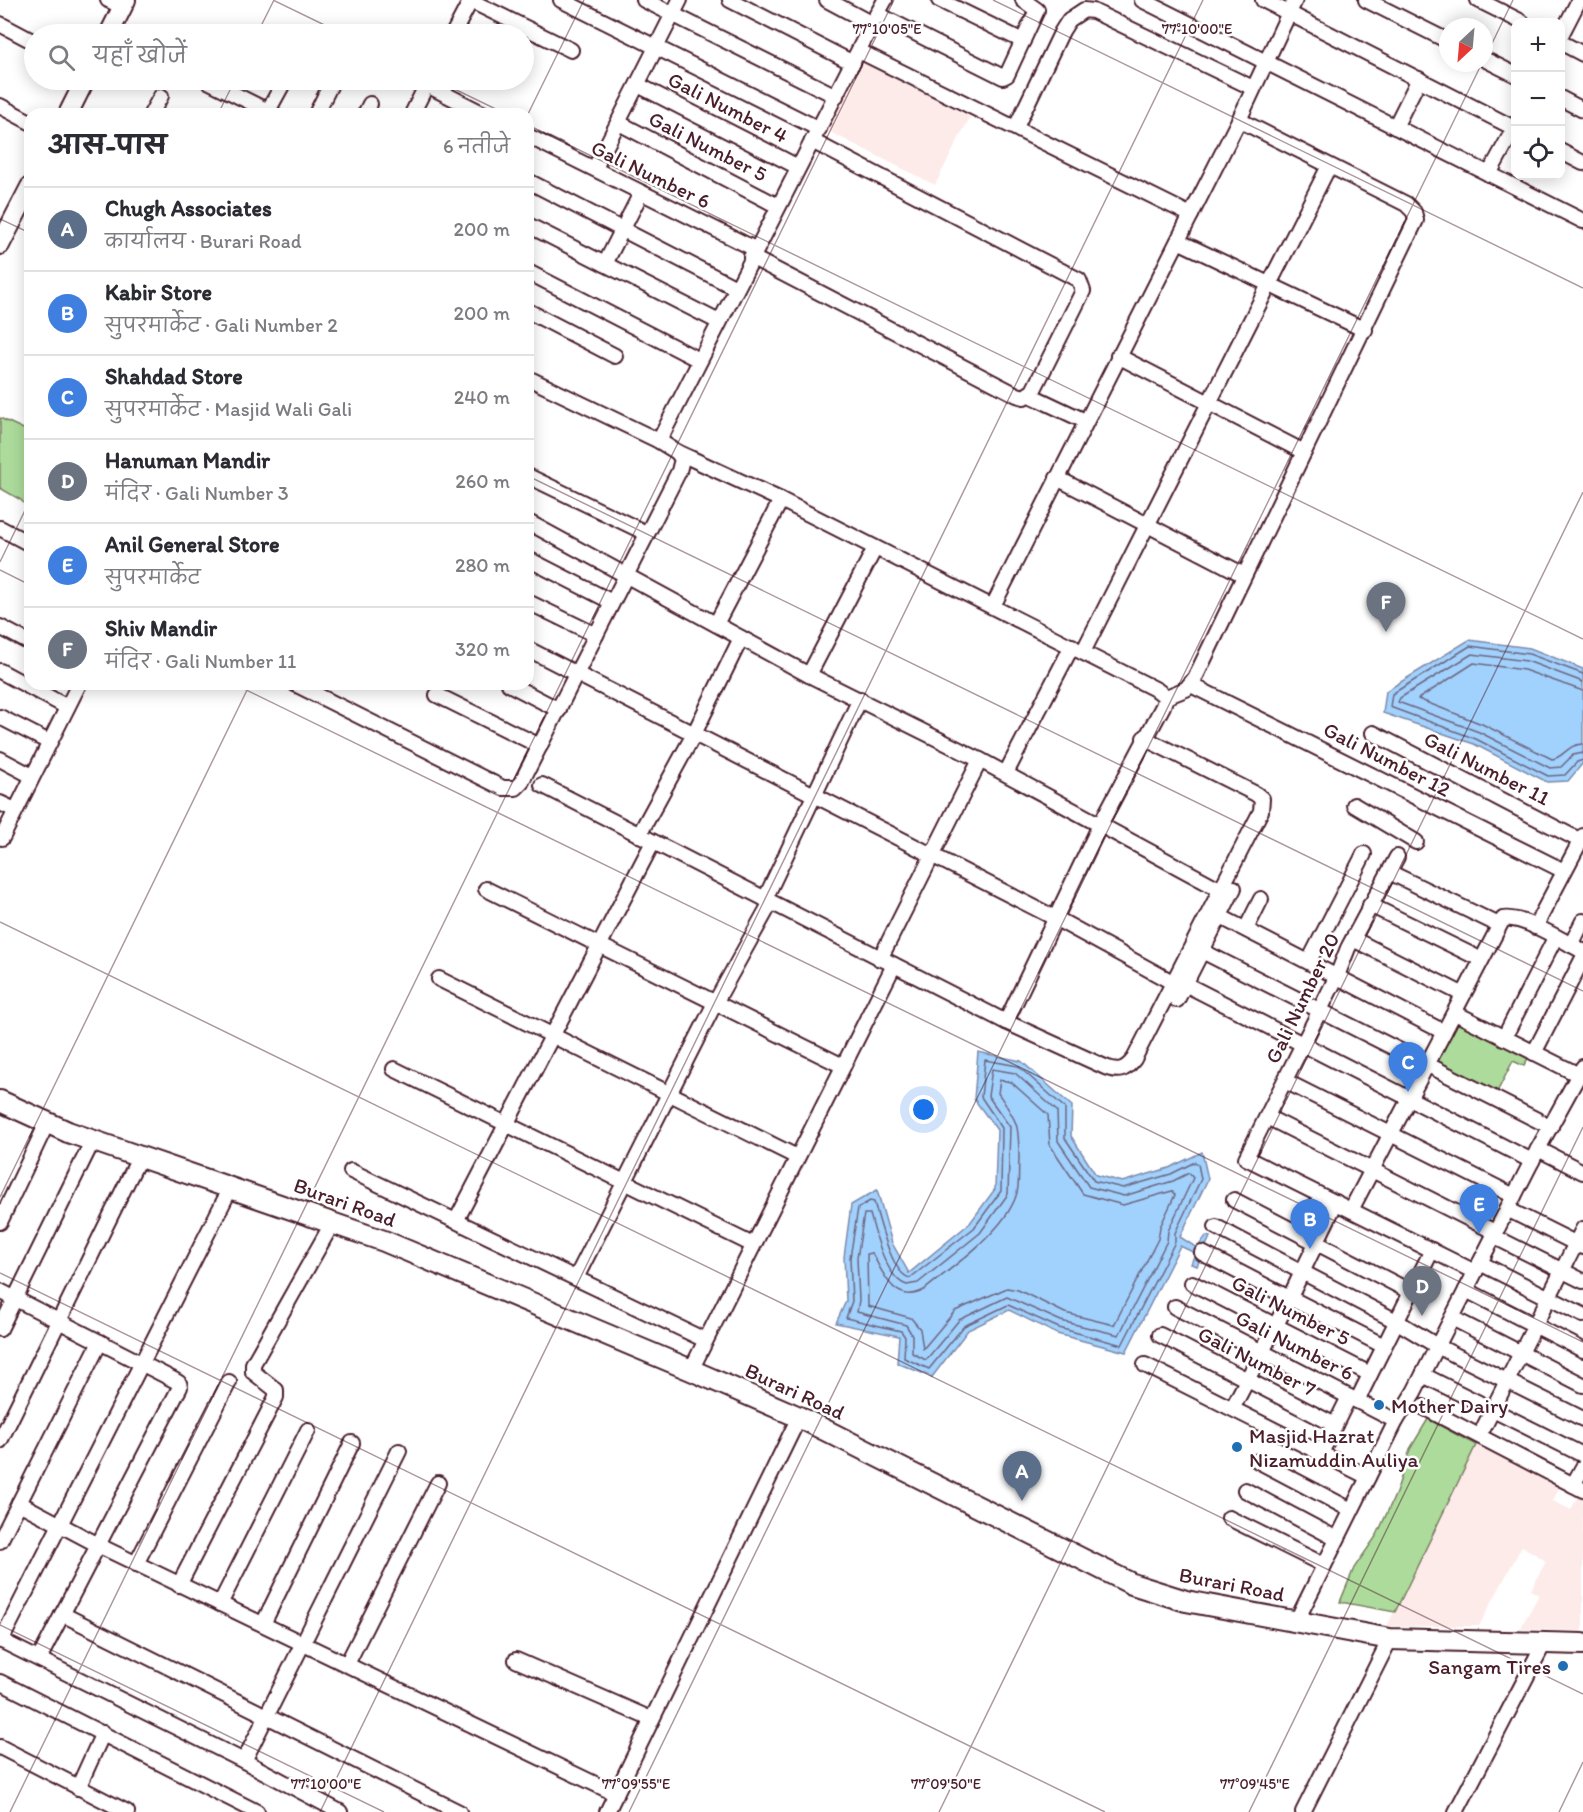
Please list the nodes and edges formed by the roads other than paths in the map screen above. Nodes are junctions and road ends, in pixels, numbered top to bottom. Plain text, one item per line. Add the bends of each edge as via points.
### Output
1 (471, 0) edge
2 (561, 0) edge
3 (644, 0) edge
4 (680, 0) edge
5 (730, 0) edge
6 (827, 0) edge
7 (885, 0) edge
8 (939, 0) edge
9 (1142, 0) edge
10 (1263, 0) edge
11 (1366, 0) edge
12 (1478, 0) edge
13 (1580, 0) edge
14 (119, 2) edge
15 (1029, 3) edge
16 (1292, 6) edge
17 (673, 14) junction
18 (1514, 18) edge
19 (875, 19) junction
20 (0, 24) edge
21 (114, 24) edge
22 (458, 24) edge
23 (519, 24) edge
24 (1565, 28) edge
25 (534, 32) edge
26 (1439, 36) edge
27 (24, 37) edge
28 (1023, 41) junction
29 (1565, 45) edge
30 (657, 48) junction
31 (571, 50) dead end
32 (1583, 54) edge
33 (856, 57) junction
34 (1265, 61) junction
35 (1493, 64) edge
36 (1511, 73) edge
37 (1419, 79) junction
38 (638, 85) junction
39 (1253, 88) junction
40 (81, 90) edge
41 (233, 90) edge
42 (281, 90) edge
43 (328, 90) edge
44 (424, 90) edge
45 (442, 90) edge
46 (160, 96) dead end
47 (836, 96) junction
48 (1565, 101) edge
49 (0, 106) edge
50 (71, 108) edge
51 (154, 108) edge
52 (263, 108) edge
53 (273, 108) edge
54 (319, 108) edge
55 (415, 108) edge
56 (473, 108) edge
57 (1583, 110) edge
58 (24, 119) edge
59 (1239, 120) junction
60 (619, 123) junction
61 (1513, 126) edge
62 (1016, 127) junction
63 (1395, 127) junction
64 (819, 129) junction
65 (1511, 134) edge
66 (534, 139) edge
67 (812, 141) junction
68 (1565, 154) edge
69 (1583, 163) edge
70 (597, 164) dead end
71 (1329, 166) junction
72 (798, 167) junction
73 (1489, 174) junction
74 (534, 184) edge
75 (642, 193) junction
76 (24, 199) edge
77 (778, 206) junction
78 (1191, 215) junction
79 (1583, 221) edge
80 (534, 228) edge
81 (623, 230) junction
82 (1178, 241) junction
83 (0, 245) edge
84 (753, 253) junction
85 (605, 264) junction
86 (534, 275) edge
87 (1269, 285) junction
88 (736, 288) junction
89 (534, 314) edge
90 (719, 322) junction
91 (1365, 330) junction
92 (615, 356) dead end
93 (1118, 356) junction
94 (699, 360) junction
95 (534, 381) edge
96 (1030, 395) junction
97 (1209, 403) junction
98 (1085, 421) junction
99 (659, 441) junction
100 (677, 452) junction
101 (1304, 452) junction
102 (1056, 478) junction
103 (534, 479) edge
104 (781, 500) junction
105 (534, 525) edge
106 (1146, 525) junction
107 (0, 528) edge
108 (646, 533) junction
109 (24, 541) edge
110 (875, 548) junction
111 (534, 562) edge
112 (626, 573) junction
113 (1244, 575) junction
114 (612, 602) junction
115 (534, 605) edge
116 (993, 606) junction
117 (716, 624) junction
118 (0, 627) edge
119 (596, 635) junction
120 (741, 638) junction
121 (24, 640) edge
122 (1077, 649) junction
123 (534, 652) edge
124 (0, 670) edge
125 (577, 674) junction
126 (809, 675) junction
127 (24, 683) edge
128 (1191, 685) junction
129 (37, 690) edge
130 (77, 690) edge
131 (307, 690) edge
132 (521, 690) edge
133 (437, 695) dead end
134 (1166, 697) junction
135 (860, 699) junction
136 (68, 707) junction
137 (559, 710) junction
138 (0, 717) edge
139 (1373, 733) dead end
140 (694, 734) junction
141 (1144, 738) junction
142 (49, 742) junction
143 (540, 746) junction
144 (0, 759) edge
145 (980, 760) junction
146 (1006, 774) junction
147 (33, 776) junction
148 (542, 785) dead end
149 (816, 796) junction
150 (0, 803) edge
151 (1354, 805) dead end
152 (15, 810) junction
153 (1101, 824) junction
154 (639, 835) junction
155 (2, 837) dead end
156 (1582, 838) edge
157 (653, 842) junction
158 (1416, 842) dead end
159 (1365, 854) dead end
160 (933, 856) junction
161 (1397, 857) dead end
162 (1564, 871) junction
163 (1389, 872) junction
164 (1234, 888) dead end
165 (486, 889) dead end
166 (1219, 889) junction
167 (1261, 899) dead end
168 (768, 900) junction
169 (1371, 905) junction
170 (1220, 916) junction
171 (1055, 918) junction
172 (1583, 921) edge
173 (1499, 925) junction
174 (1535, 927) junction
175 (1246, 929) junction
176 (1555, 938) junction
177 (1353, 939) junction
178 (598, 945) junction
179 (1577, 948) edge
180 (1202, 951) junction
181 (1474, 956) dead end
182 (1583, 958) edge
183 (880, 959) junction
184 (1309, 961) junction
185 (894, 965) junction
186 (1337, 976) junction
187 (439, 979) dead end
188 (1179, 983) junction
189 (1458, 992) dead end
190 (1177, 1000) dead end
191 (715, 1003) junction
192 (1320, 1011) junction
193 (1455, 1013) junction
194 (1006, 1022) junction
195 (1444, 1032) junction
196 (551, 1034) junction
197 (1504, 1038) junction
198 (1303, 1045) junction
199 (1534, 1053) junction
200 (1428, 1064) junction
201 (843, 1066) junction
202 (394, 1069) dead end
203 (1581, 1071) edge
204 (1285, 1081) junction
205 (670, 1094) junction
206 (1410, 1098) junction
207 (0, 1101) edge
208 (1267, 1117) junction
209 (47, 1123) junction
210 (506, 1124) junction
211 (1551, 1127) junction
212 (1391, 1133) junction
213 (93, 1140) junction
214 (1535, 1155) junction
215 (140, 1156) junction
216 (797, 1157) junction
217 (1372, 1169) junction
218 (351, 1171) dead end
219 (1583, 1172) edge
220 (625, 1183) junction
221 (231, 1187) junction
222 (1514, 1196) junction
223 (1234, 1200) dead end
224 (1336, 1202) junction
225 (1507, 1209) junction
226 (1351, 1210) junction
227 (456, 1221) junction
228 (0, 1222) edge
229 (333, 1222) junction
230 (1216, 1227) dead end
231 (1583, 1229) edge
232 (1494, 1234) junction
233 (1317, 1243) junction
234 (753, 1245) junction
235 (1580, 1245) edge
236 (1432, 1250) junction
237 (1202, 1253) dead end
238 (1477, 1267) junction
239 (1562, 1271) junction
240 (1303, 1272) junction
241 (576, 1278) junction
242 (1583, 1281) edge
243 (1192, 1283) dead end
244 (1466, 1290) junction
245 (0, 1291) edge
246 (1411, 1292) junction
247 (1549, 1297) junction
248 (15, 1298) junction
249 (1290, 1298) junction
250 (1175, 1307) dead end
251 (1583, 1315) edge
252 (1452, 1318) junction
253 (1396, 1320) junction
254 (60, 1322) junction
255 (1535, 1325) junction
256 (1276, 1326) junction
257 (0, 1329) edge
258 (1160, 1335) dead end
259 (705, 1340) junction
260 (100, 1342) junction
261 (1384, 1346) junction
262 (1437, 1346) junction
263 (1583, 1350) edge
264 (1262, 1352) junction
265 (1522, 1353) junction
266 (141, 1364) junction
267 (1145, 1365) dead end
268 (690, 1370) junction
269 (1370, 1374) junction
270 (1423, 1375) junction
271 (1247, 1379) junction
272 (1507, 1380) junction
273 (229, 1382) dead end
274 (1583, 1385) edge
275 (1353, 1399) junction
276 (1233, 1407) junction
277 (1423, 1407) dead end
278 (1493, 1410) junction
279 (799, 1417) junction
280 (1583, 1419) edge
281 (1396, 1421) junction
282 (1335, 1425) junction
283 (1484, 1427) dead end
284 (308, 1430) dead end
285 (0, 1441) edge
286 (352, 1443) dead end
287 (399, 1451) dead end
288 (1321, 1453) junction
289 (1583, 1455) edge
290 (1258, 1461) dead end
291 (1583, 1467) edge
292 (1368, 1477) junction
293 (438, 1483) dead end
294 (1578, 1488) edge
295 (1245, 1490) dead end
296 (19, 1503) junction
297 (1351, 1510) junction
298 (1229, 1518) dead end
299 (60, 1525) junction
300 (1337, 1539) junction
301 (0, 1541) edge
302 (100, 1545) junction
303 (136, 1564) junction
304 (1324, 1566) junction
305 (179, 1585) junction
306 (220, 1604) junction
307 (62, 1614) junction
308 (1296, 1622) junction
309 (263, 1624) junction
310 (1390, 1639) junction
311 (0, 1640) edge
312 (1545, 1641) junction
313 (304, 1643) junction
314 (1583, 1644) edge
315 (39, 1659) junction
316 (516, 1660) dead end
317 (347, 1664) junction
318 (0, 1682) edge
319 (266, 1715) junction
320 (651, 1719) junction
321 (103, 1733) junction
322 (0, 1747) edge
323 (244, 1761) junction
324 (78, 1788) junction
325 (616, 1794) junction
326 (127, 1812) edge
327 (257, 1812) edge
328 (340, 1812) edge
329 (459, 1812) edge
330 (607, 1812) edge
331 (1303, 1812) edge
332 (1456, 1812) edge

1 - 22 street
1 - 23 street
2 - 30 street
3 - 17 street
4 - 17 street
5 - 33 street
6 - 19 street
7 - 19 street
8 - 28 street
9 - 34 street
10 - 16 street
11 - 26 street
12 - 18 street
13 - 24 street
14 - 21 street
15 - 28 street via 1036,13
16 - 34 street
16 - 37 street
17 - 30 street
17 - 47 street
19 - 28 street via 998,75 1007,75
19 - 33 street
20 - 27 street
25 - 31 street
29 - 32 street
30 - 38 street
30 - 64 street
33 - 47 street
33 - 62 street
34 - 39 street
34 - 63 street
35 - 36 street
37 - 61 street
37 - 63 street
38 - 60 street
38 - 72 street, Gali Number 4
39 - 59 street
39 - 62 street via 1084,10 1069,20 1062,31
40 - 50 street
41 - 52 street
42 - 53 street
43 - 54 street
44 - 55 street
45 - 56 street
46 - 51 street
47 - 64 street
48 - 57 street
49 - 58 street
59 - 71 street
59 - 78 street
60 - 70 street
60 - 77 street, Gali Number 5
62 - 78 street
63 - 73 street
64 - 67 street
65 - 73 street
66 - 75 street, Gali Number 6
67 - 72 street
67 - 96 street via 1079,280 1083,291
68 - 69 street
71 - 87 street
71 - 91 street via 1406,204 1416,220
72 - 77 street
73 - 79 street
74 - 81 street
75 - 81 street
75 - 84 street, Gali Number 6
76 - 83 street
77 - 84 street
78 - 82 street
80 - 85 street
81 - 85 street
81 - 88 street
82 - 87 street
82 - 93 street
84 - 88 street
84 - 96 street, Gali Number 6 via 1017,395
85 - 90 street
86 - 94 street
87 - 91 street
87 - 97 street
88 - 90 street
89 - 92 street
90 - 94 street
91 - 101 street
93 - 97 street
93 - 98 street
94 - 99 street
95 - 99 street
96 - 98 street, Gali Number 6
97 - 101 street
97 - 106 street
98 - 102 street
99 - 100 street
100 - 104 street
100 - 108 street via 682,459 679,471
101 - 113 street
102 - 106 street
102 - 116 street
103 - 108 street
104 - 110 street
104 - 117 street
105 - 112 street
106 - 113 street
106 - 122 street
107 - 109 street
108 - 112 street
110 - 116 street
110 - 126 street
111 - 114 street
112 - 114 street
112 - 117 street
113 - 128 street
114 - 119 street
115 - 119 street
116 - 122 street
117 - 120 street
118 - 121 street
119 - 125 street
120 - 126 street
120 - 140 street
122 - 134 street
122 - 146 street
123 - 125 street
124 - 127 street
125 - 137 street
125 - 140 street
126 - 135 street
128 - 134 street
128 - 162 street, Gali Number 12
129 - 136 street
130 - 136 street
131 - 143 street via 503,788 516,788
132 - 137 street
133 - 143 street
134 - 141 street
135 - 145 street
135 - 149 street
136 - 142 street
137 - 143 street
138 - 142 street
139 - 156 street, Gali Number 11
140 - 149 street
140 - 154 street
141 - 153 street
141 - 166 street via 1262,799 1261,811
142 - 147 street
144 - 147 street
145 - 146 street
145 - 160 street
146 - 153 street
147 - 152 street
148 - 154 street
149 - 160 street
149 - 168 street
150 - 152 street
151 - 158 street
152 - 155 street
153 - 166 street
153 - 171 street
154 - 157 street
156 - 162 street, Gali Number 11
157 - 168 street
157 - 178 street
159 - 184 street
160 - 171 street
160 - 183 street
161 - 163 street, Gali Number 20
162 - 174 street, Gali Number 11
163 - 169 street, Gali Number 20
163 - 173 street
164 - 170 street
165 - 178 street
166 - 188 street
167 - 175 street
168 - 183 street
168 - 191 street
169 - 177 street, Gali Number 20
169 - 181 street
170 - 175 street
170 - 180 street
171 - 188 street
171 - 194 street
172 - 179 street
173 - 174 street via 1509,918
173 - 193 street
174 - 176 street
175 - 184 street
176 - 179 street
176 - 197 street
177 - 186 street, Gali Number 20
177 - 189 street
178 - 191 street
178 - 196 street
180 - 188 street
180 - 192 street
182 - 199 street
183 - 185 street
184 - 186 street
185 - 194 street
185 - 201 street
186 - 192 street, Gali Number 20
186 - 195 street
187 - 196 street
188 - 190 street
188 - 194 street via 1125,1070 1105,1067
188 - 198 street
191 - 201 street
191 - 205 street
192 - 198 street, Gali Number 20
192 - 200 street
193 - 195 street
193 - 197 street
195 - 200 street
196 - 205 street
196 - 210 street
197 - 199 street
198 - 204 street, Gali Number 20
198 - 206 street
199 - 203 street
200 - 206 street
200 - 211 street
201 - 216 street
202 - 210 street
203 - 211 street
204 - 208 street, Gali Number 20
204 - 212 street
205 - 216 street
205 - 220 street
206 - 212 street
206 - 214 street
207 - 209 main road, Burari Road
208 - 217 street
208 - 224 street, Gali Number 20 via 1246,1158
209 - 213 main road, Burari Road
209 - 228 street
210 - 220 street
210 - 227 street
211 - 214 street
212 - 217 street
212 - 222 street
213 - 215 main road, Burari Road
213 - 248 street
214 - 219 street
214 - 222 street
215 - 221 main road, Burari Road
215 - 254 street
216 - 234 street
217 - 226 street
217 - 232 street
218 - 227 street
220 - 234 street
220 - 241 street
221 - 229 main road, Burari Road
221 - 266 street
222 - 225 street
223 - 233 street
224 - 226 street
224 - 233 street
225 - 232 street
225 - 235 street
226 - 236 street
227 - 241 street
229 - 268 main road, Burari Road
229 - 305 street via 253,1364 253,1372 276,1390 276,1397
230 - 240 street
231 - 235 street
232 - 238 street
232 - 239 street
233 - 240 street
233 - 246 street
234 - 259 street
235 - 239 street
236 - 238 street
236 - 246 street
237 - 249 street
238 - 244 street
238 - 247 street
239 - 242 street
239 - 247 street
240 - 249 street
240 - 253 street
241 - 259 street
243 - 256 street, Gali Number 5
244 - 252 street
244 - 255 street
245 - 248 street
246 - 253 street
247 - 251 street
247 - 255 street
248 - 254 street
248 - 257 street
249 - 256 street
249 - 261 street
250 - 264 street, Gali Number 6
252 - 262 street
252 - 265 street
253 - 261 street
253 - 262 street
254 - 260 street
254 - 285 street
255 - 263 street
255 - 265 street
256 - 264 street
256 - 269 street, Gali Number 5
258 - 271 street, Gali Number 7
259 - 268 street
260 - 266 street
260 - 296 street
261 - 269 street
262 - 270 street
262 - 272 street
264 - 271 street
264 - 275 street, Gali Number 6
265 - 272 street
265 - 274 street
266 - 299 street
266 - 302 street via 180,1383 180,1388
267 - 276 street
268 - 279 main road, Burari Road
269 - 275 street
270 - 278 street
270 - 281 street
271 - 276 street
271 - 282 street, Gali Number 7
272 - 278 street
272 - 280 street
273 - 303 street
275 - 281 street, Gali Number 6
275 - 282 street
276 - 288 street
277 - 294 street
278 - 283 street
278 - 289 street
279 - 308 main road, Burari Road via 1132,1584 1186,1601
279 - 320 street
281 - 292 street
282 - 288 street
284 - 306 street
286 - 309 street
287 - 313 street
288 - 292 street
290 - 297 street
291 - 294 street
292 - 297 street
293 - 317 street
295 - 300 street
296 - 299 street
296 - 301 street
297 - 300 street
298 - 304 street
299 - 302 street
299 - 311 street
300 - 304 street
302 - 303 street
302 - 307 street
303 - 305 street
304 - 308 street
305 - 306 street
306 - 309 street
307 - 315 street
307 - 319 street
308 - 310 main road, Burari Road
309 - 313 street
310 - 312 main road, Burari Road
310 - 331 street
311 - 315 street
312 - 314 main road, Burari Road
312 - 332 street
313 - 317 street
313 - 319 street
315 - 323 street
316 - 320 street
317 - 325 street
318 - 321 street
319 - 323 street
319 - 329 street
320 - 325 street
321 - 324 street
321 - 327 street
322 - 324 street
323 - 328 street
324 - 326 street
325 - 330 street

